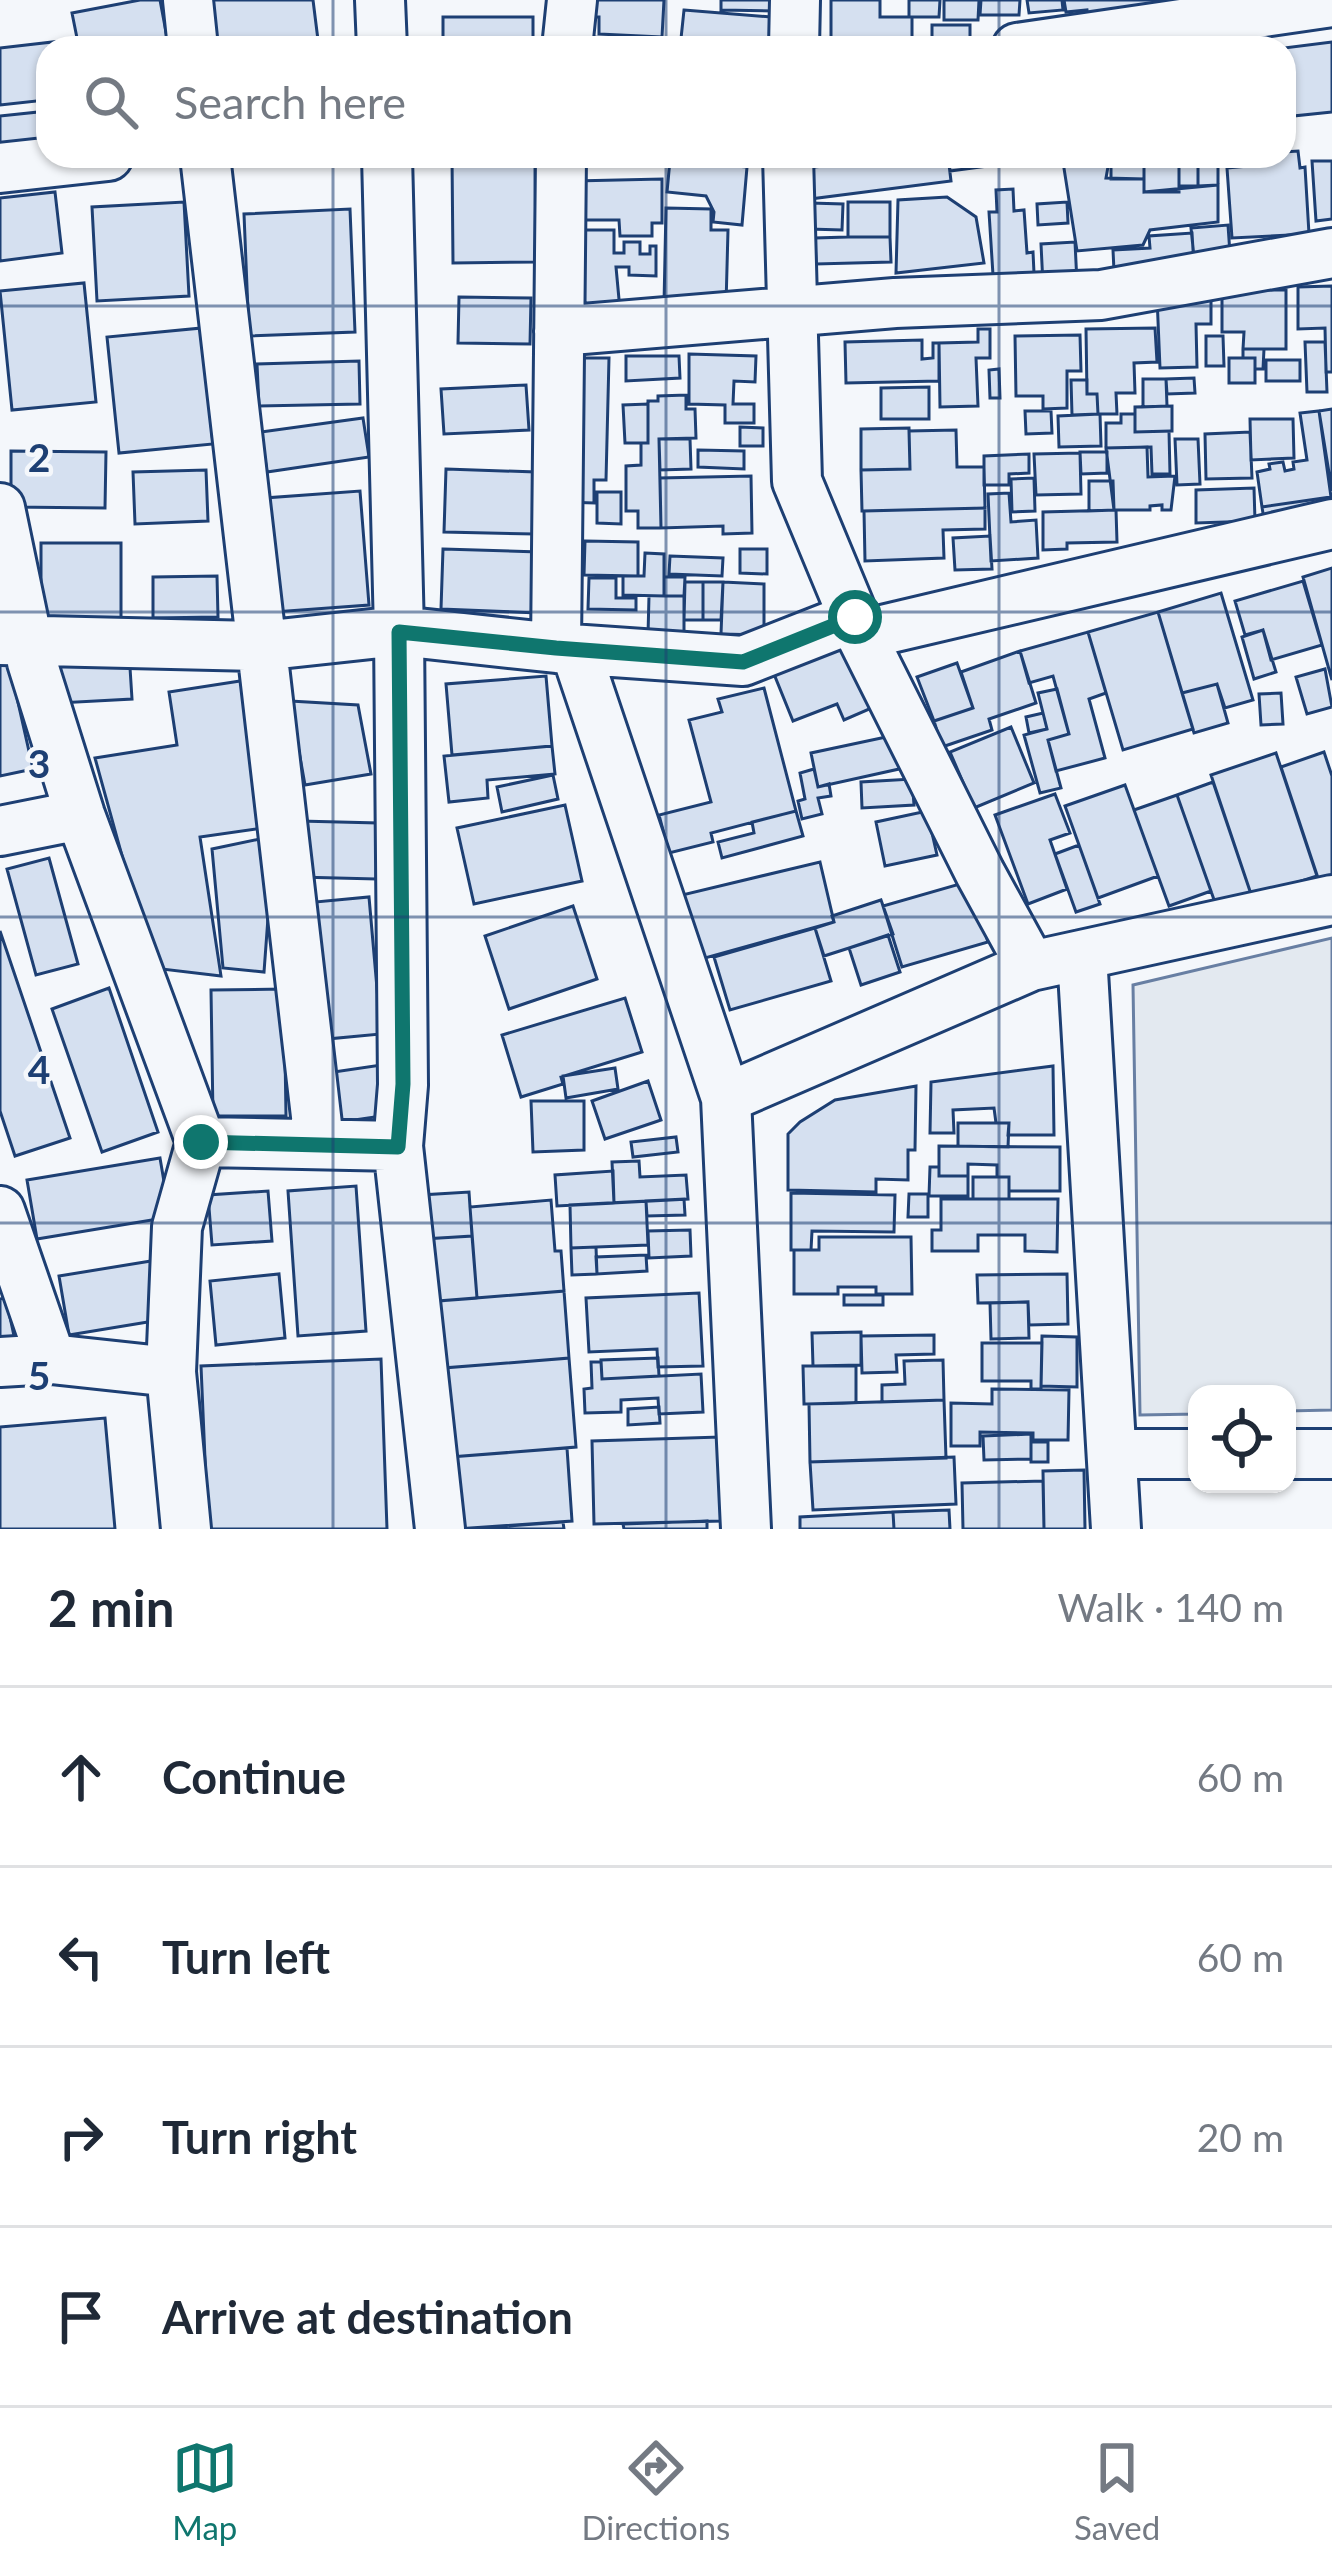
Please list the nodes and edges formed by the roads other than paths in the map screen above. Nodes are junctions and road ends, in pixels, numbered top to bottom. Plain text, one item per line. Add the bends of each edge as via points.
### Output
1 (188, 0) edge
2 (380, 0) edge
3 (572, 0) edge
4 (795, 0) edge
5 (1332, 2) edge
6 (192, 36) edge
7 (382, 36) edge
8 (568, 36) edge
9 (794, 36) edge
10 (1099, 36) edge
11 (36, 164) edge
12 (0, 168) edge
13 (206, 168) edge
14 (387, 168) edge
15 (562, 168) edge
16 (788, 168) edge
17 (1332, 253) edge
18 (793, 310) junction
19 (559, 331) junction
20 (0, 508) edge
21 (1332, 524) edge
22 (858, 626) junction
23 (399, 632) junction
24 (14, 639) edge
25 (261, 646) junction
26 (565, 649) junction
27 (80, 815) junction
28 (0, 831) edge
29 (1332, 900) edge
30 (1082, 955) junction
31 (1031, 966) junction
32 (726, 1098) junction
33 (201, 1142) junction
34 (319, 1142) junction
35 (398, 1147) junction
36 (0, 1211) edge
37 (50, 1359) junction
38 (0, 1362) edge
39 (171, 1372) junction
40 (1113, 1454) junction
41 (1188, 1454) edge
42 (1296, 1454) edge
43 (1332, 1454) edge
44 (186, 1529) edge
45 (440, 1529) edge
46 (746, 1529) edge
47 (1117, 1529) edge

1 - 6 street
2 - 7 street
3 - 8 street
4 - 9 street
5 - 10 street
11 - 12 street
13 - 25 street
14 - 23 street
15 - 19 street
16 - 18 street
17 - 18 street via 1101,295
18 - 19 street
18 - 22 street via 797,481
19 - 26 street
20 - 24 street
21 - 22 street
22 - 26 street via 743,662
22 - 31 street
23 - 25 street
23 - 26 street
23 - 35 street
24 - 25 street
24 - 27 street
25 - 34 street
26 - 32 street
27 - 28 street
27 - 33 street
29 - 30 street
30 - 31 street
30 - 40 street
31 - 32 street
32 - 46 street
33 - 34 street
33 - 39 street via 177,1227
34 - 35 street
35 - 45 street
36 - 37 street
37 - 38 street
37 - 39 street
39 - 44 street
40 - 41 street
40 - 47 street
42 - 43 street

